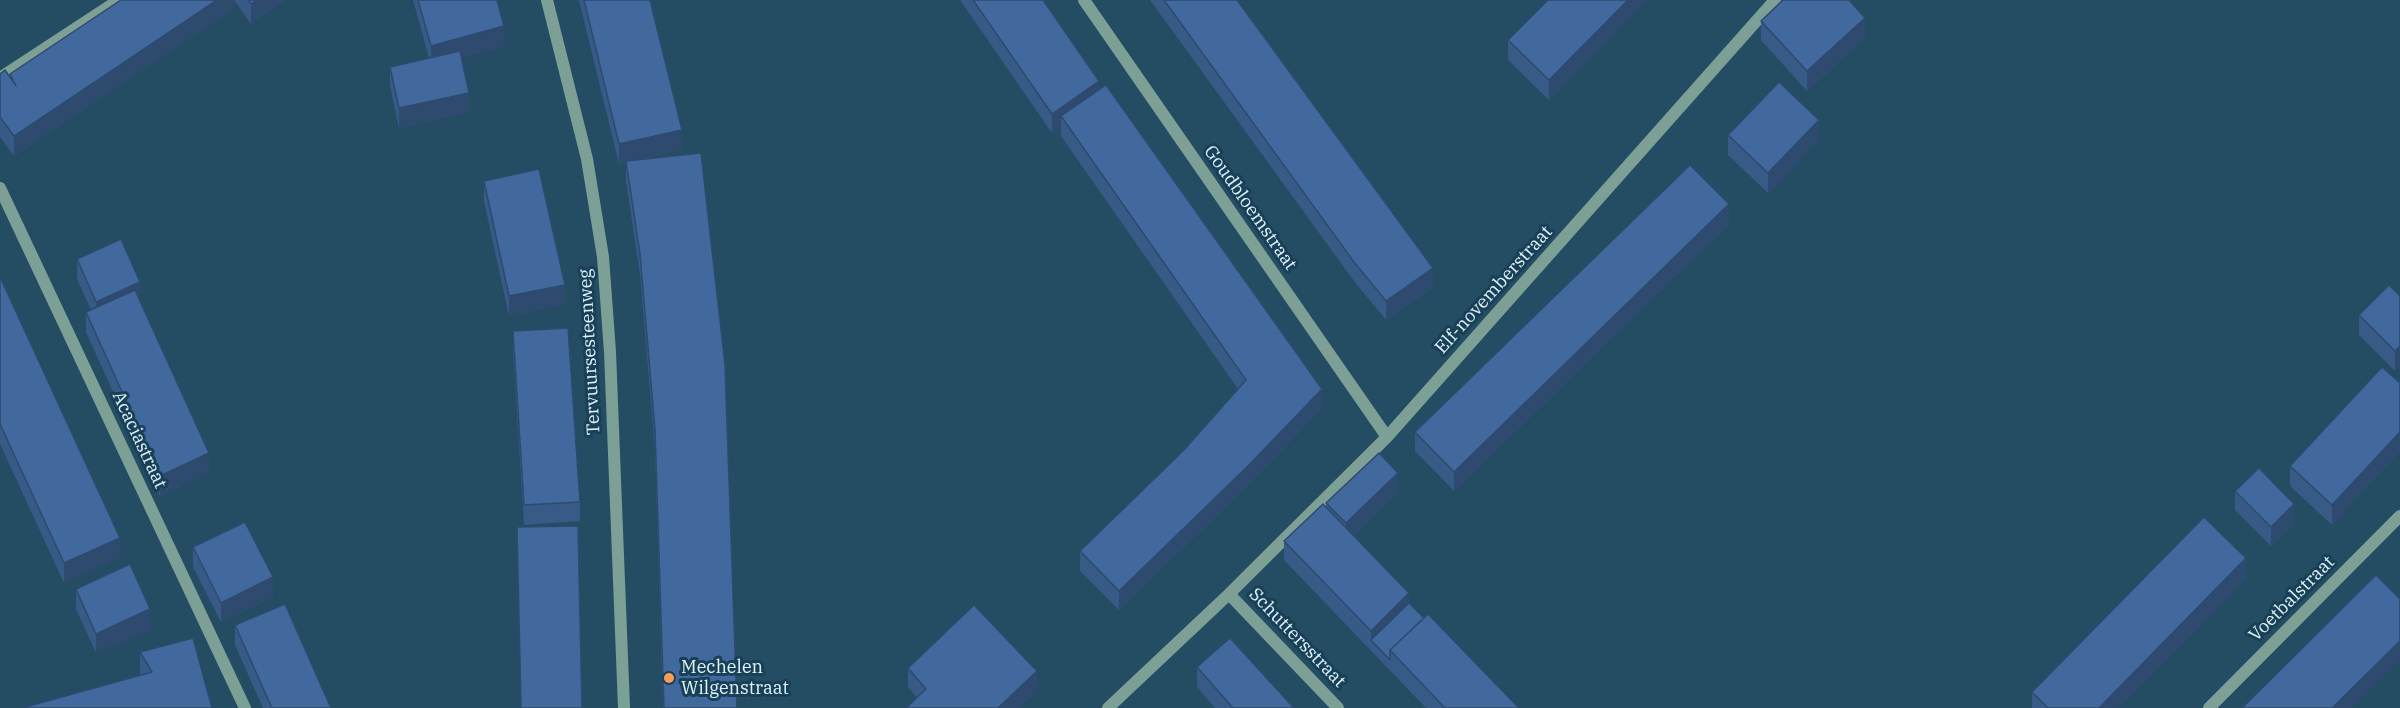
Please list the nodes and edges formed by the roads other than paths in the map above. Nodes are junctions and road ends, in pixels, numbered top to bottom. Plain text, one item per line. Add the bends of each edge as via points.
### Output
1 (119, 0) edge
2 (547, 0) edge
3 (1084, 0) edge
4 (1775, 0) edge
5 (0, 78) edge
6 (0, 188) edge
7 (1387, 437) junction
8 (2400, 516) edge
9 (1229, 594) junction
10 (245, 708) edge
11 (624, 708) edge
12 (1108, 708) edge
13 (1338, 708) edge
14 (2209, 708) edge

1 - 5 street
2 - 11 street, Tervuursesteenweg via 587,159 603,257
3 - 7 street, Goudbloemstraat
4 - 7 street, Elf-novemberstraat
6 - 10 street, Acaciastraat
7 - 9 street, Elf-novemberstraat
8 - 14 street, Voetbalstraat
9 - 12 street, Elf-novemberstraat
9 - 13 street, Schuttersstraat

